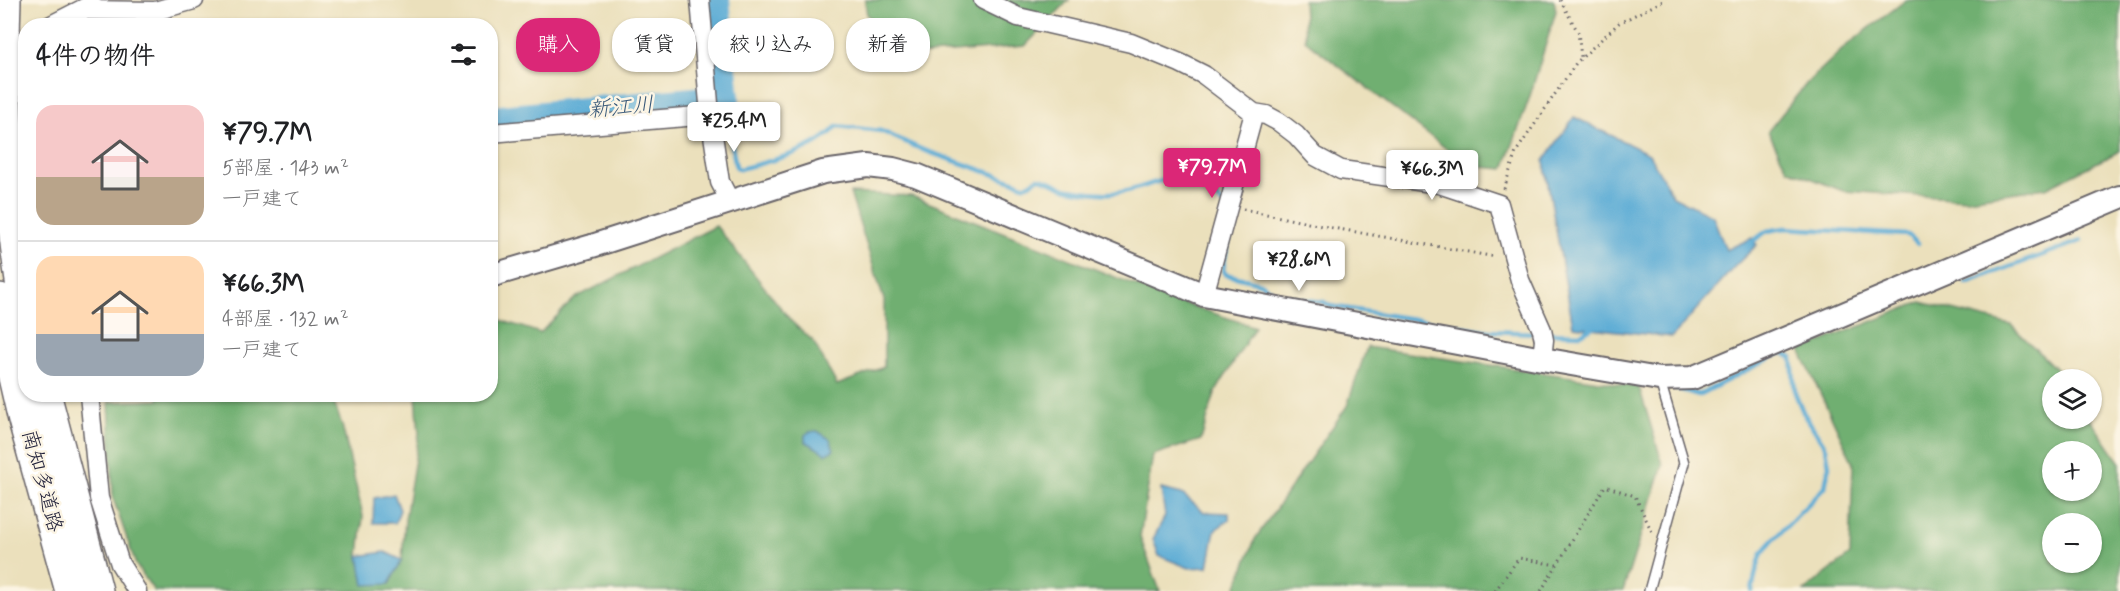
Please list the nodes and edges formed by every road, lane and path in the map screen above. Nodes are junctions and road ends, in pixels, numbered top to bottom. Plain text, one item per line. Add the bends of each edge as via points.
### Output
1 (4, 0) edge
2 (99, 0) edge
3 (194, 0) edge
4 (700, 0) edge
5 (982, 0) edge
6 (1560, 0) edge
7 (1665, 0) edge
8 (83, 10) junction
9 (66, 18) edge
10 (155, 18) edge
11 (1581, 58) junction
12 (1254, 112) junction
13 (710, 114) junction
14 (498, 132) edge
15 (2120, 197) edge
16 (730, 201) junction
17 (1499, 204) junction
18 (1228, 206) junction
19 (1513, 256) junction
20 (498, 274) edge
21 (1204, 295) junction
22 (11, 327) edge
23 (1542, 359) junction
24 (18, 374) edge
25 (1659, 379) junction
26 (22, 402) edge
27 (46, 402) edge
28 (90, 402) edge
29 (1660, 550) junction
30 (1556, 565) junction
31 (72, 591) edge
32 (96, 591) edge
33 (137, 591) edge
34 (1496, 591) edge
35 (1541, 591) edge
36 (1649, 591) edge

1 - 22 highway, 南知多道路 via 6,125 13,206
2 - 8 street
3 - 10 street
4 - 13 street
5 - 12 street via 1018,17 1131,43 1180,63 1204,75
6 - 11 path via 1578,32
7 - 11 path via 1619,22
8 - 9 street
8 - 10 street
11 - 17 path via 1516,152
12 - 17 street via 1279,122 1314,156 1341,170 1439,184
12 - 18 street
13 - 14 street
13 - 16 street via 720,182
15 - 25 street via 1692,378
16 - 20 street
16 - 21 street via 823,172 868,166 892,169
17 - 19 street
18 - 19 path via 1471,254
18 - 21 street
19 - 23 street via 1542,330
21 - 23 street
22 - 24 highway, 南知多道路
23 - 25 street
25 - 29 lane via 1684,463
26 - 31 highway, 南知多道路
27 - 32 highway, 南知多道路
28 - 33 street via 99,498 120,564
29 - 30 path via 1635,496 1605,486
29 - 36 lane
30 - 34 path via 1519,558
30 - 35 path

